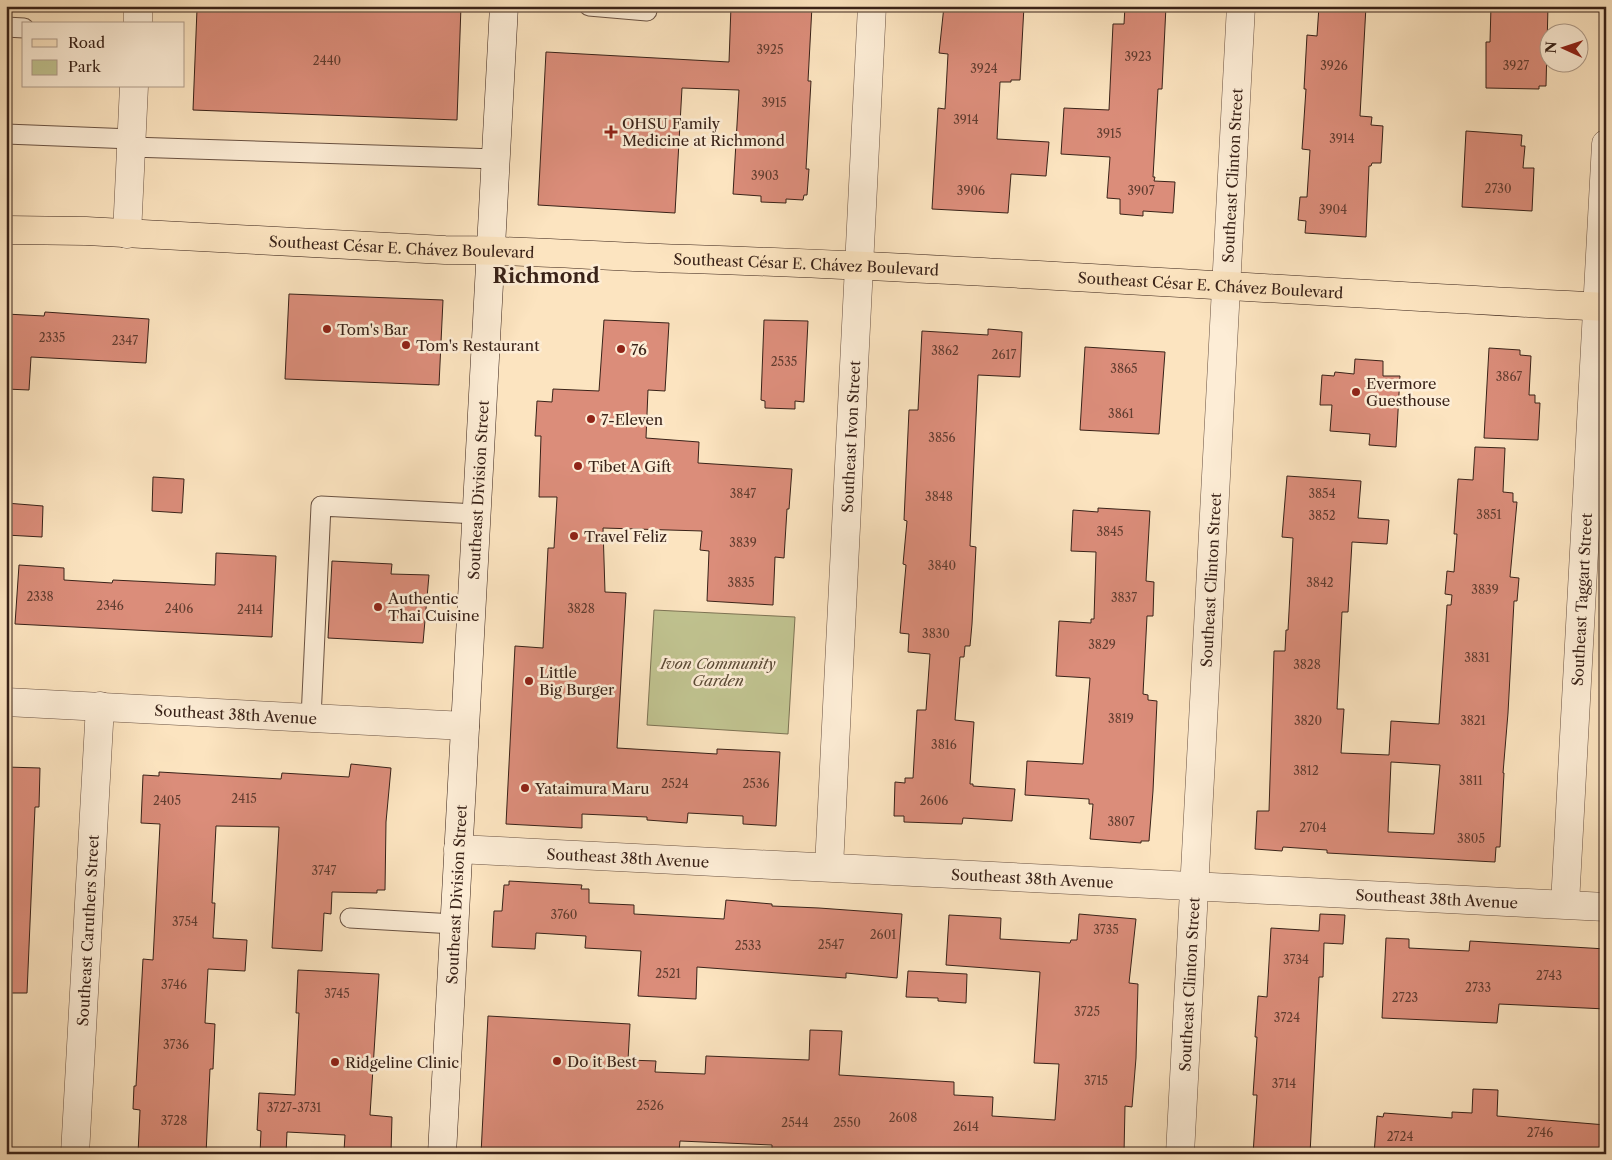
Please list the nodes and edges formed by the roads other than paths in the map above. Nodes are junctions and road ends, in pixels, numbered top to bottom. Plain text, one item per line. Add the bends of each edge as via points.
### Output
1 (138, 6) edge
2 (504, 6) edge
3 (589, 6) edge
4 (647, 6) edge
5 (872, 6) edge
6 (1241, 6) edge
7 (138, 22) edge
8 (6, 27) edge
9 (22, 28) edge
10 (134, 88) edge
11 (6, 134) edge
12 (131, 143) junction
13 (1606, 144) edge
14 (496, 159) junction
15 (6, 230) edge
16 (127, 234) junction
17 (491, 250) junction
18 (858, 265) junction
19 (1225, 286) junction
20 (1601, 306) edge
21 (477, 514) junction
22 (6, 702) edge
23 (100, 706) junction
24 (310, 718) junction
25 (465, 726) junction
26 (458, 849) junction
27 (829, 867) junction
28 (1194, 886) junction
29 (1565, 904) junction
30 (1606, 906) edge
31 (350, 918) dead end
32 (454, 924) junction
33 (75, 1154) edge
34 (442, 1154) edge
35 (1180, 1154) edge

1 - 7 street
2 - 14 street, Southeast Division Street
3 - 4 lane via 647,11
5 - 18 street, Southeast Ivon Street
6 - 19 street, Southeast Clinton Street
8 - 9 lane
10 - 12 street
11 - 12 lane
12 - 14 lane
12 - 16 street
13 - 20 street, Southeast Taggart Street
14 - 17 street, Southeast Division Street
15 - 16 main road, Southeast César E. Chávez Boulevard
16 - 17 main road, Southeast César E. Chávez Boulevard
17 - 18 main road, Southeast César E. Chávez Boulevard
17 - 21 street, Southeast Division Street
18 - 19 main road, Southeast César E. Chávez Boulevard
18 - 27 street, Southeast Ivon Street
19 - 20 main road, Southeast César E. Chávez Boulevard
19 - 28 street, Southeast Clinton Street
20 - 29 street, Southeast Taggart Street
21 - 24 lane via 321,506
21 - 25 street, Southeast Division Street
22 - 23 street, Southeast 38th Avenue
23 - 24 street, Southeast 38th Avenue
23 - 33 street, Southeast Caruthers Street
24 - 25 street, Southeast 38th Avenue
25 - 26 street, Southeast Division Street
26 - 27 street, Southeast 38th Avenue
26 - 32 street, Southeast Division Street
27 - 28 street, Southeast 38th Avenue
28 - 29 street, Southeast 38th Avenue
28 - 35 street, Southeast Clinton Street
29 - 30 street, Southeast 38th Avenue
31 - 32 lane
32 - 34 street, Southeast Division Street

